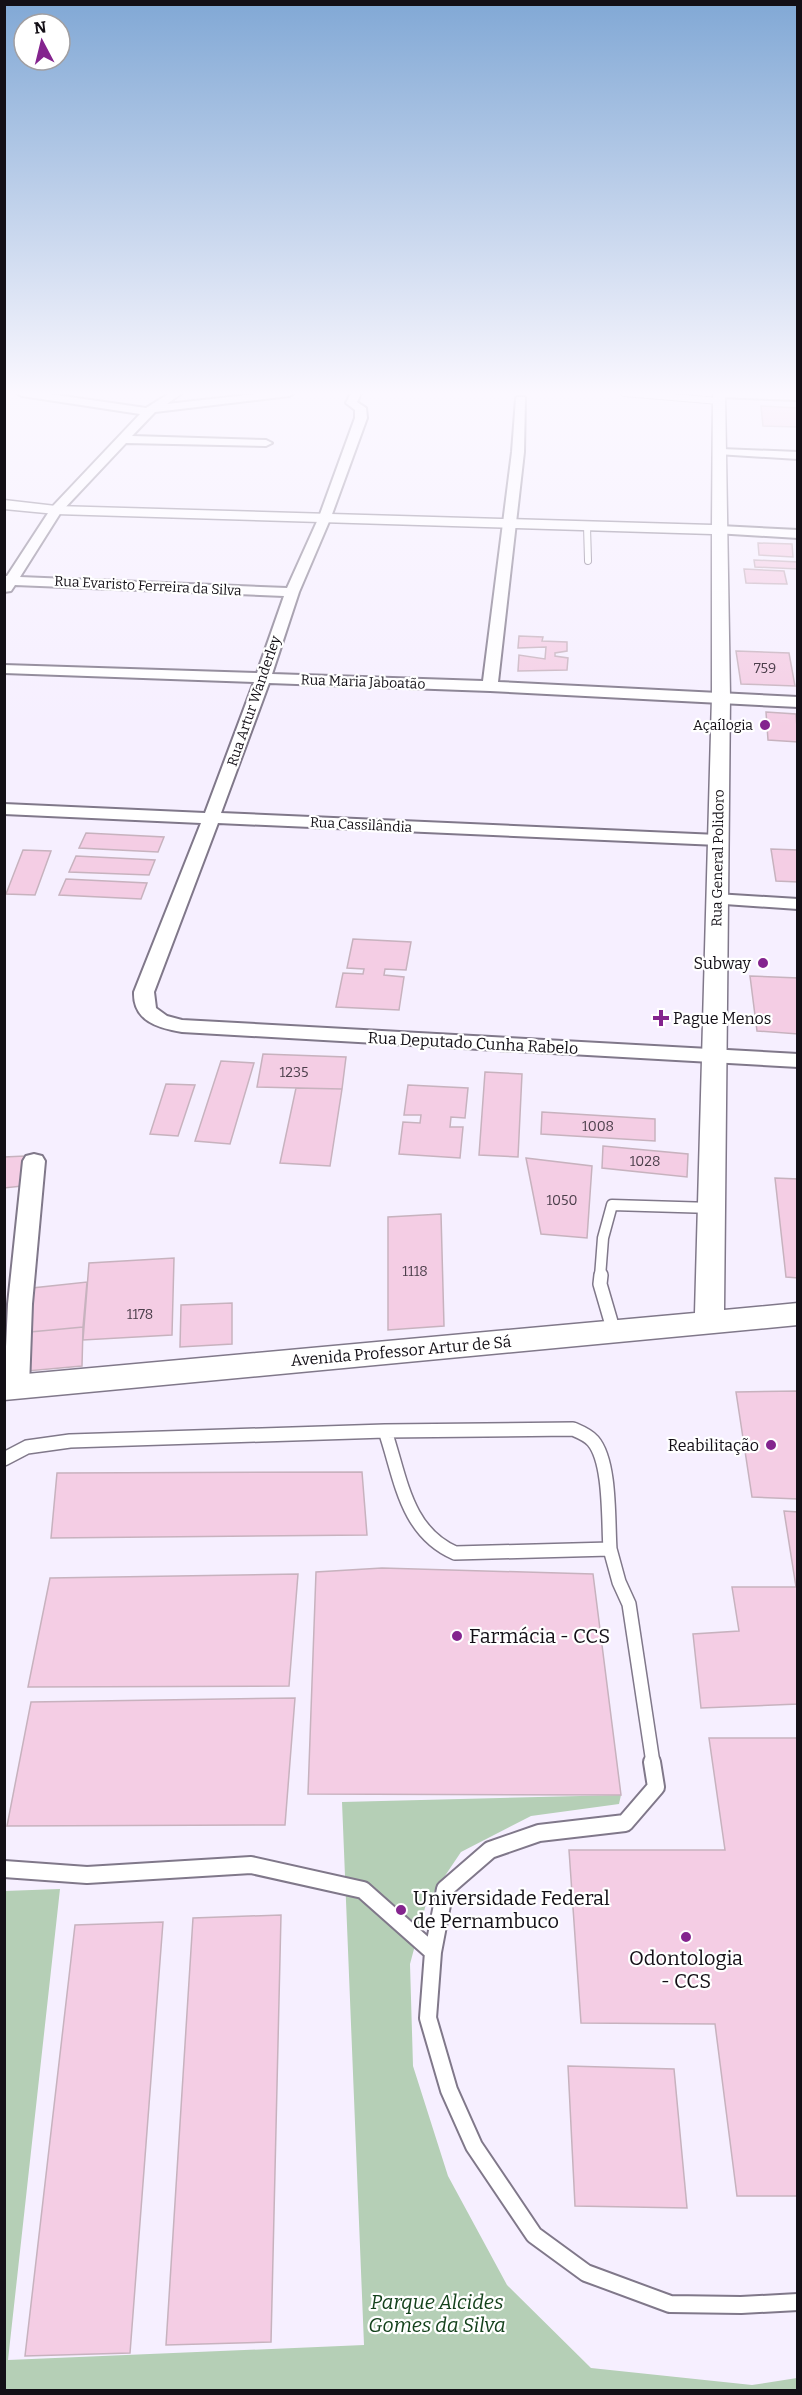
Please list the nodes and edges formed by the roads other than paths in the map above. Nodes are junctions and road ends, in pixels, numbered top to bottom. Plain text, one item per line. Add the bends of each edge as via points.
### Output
1 (61, 505) edge
2 (329, 505) edge
3 (511, 505) edge
4 (720, 505) edge
5 (4, 506) edge
6 (56, 510) junction
7 (325, 517) junction
8 (508, 523) junction
9 (587, 526) junction
10 (720, 530) junction
11 (798, 534) edge
12 (588, 561) dead end
13 (7, 583) edge
14 (292, 592) junction
15 (4, 669) edge
16 (261, 679) junction
17 (490, 686) junction
18 (721, 696) junction
19 (798, 702) edge
20 (4, 808) edge
21 (210, 817) junction
22 (718, 840) junction
23 (716, 899) junction
24 (798, 904) edge
25 (150, 1015) joint
26 (715, 1056) junction
27 (798, 1061) edge
28 (34, 1161) dead end
29 (712, 1208) junction
30 (798, 1314) edge
31 (709, 1323) junction
32 (614, 1332) junction
33 (10, 1387) edge
34 (385, 1431) junction
35 (4, 1459) edge
36 (610, 1549) junction
37 (4, 1869) edge
38 (433, 1952) junction
39 (798, 2302) edge

1 - 6 street
2 - 7 street, Rua Artur Wanderley
3 - 8 street
4 - 10 street, Rua General Polidoro
5 - 6 street
6 - 7 street
6 - 13 street
7 - 8 street
7 - 14 street, Rua Artur Wanderley
8 - 9 street
8 - 17 street
9 - 10 street
9 - 12 lane
10 - 11 street
10 - 18 street, Rua General Polidoro
13 - 14 street, Rua Evaristo Ferreira da Silva
14 - 16 street, Rua Artur Wanderley
15 - 16 street, Rua Maria Jaboatão
16 - 17 street, Rua Maria Jaboatão
16 - 21 street, Rua Artur Wanderley via 251,715
17 - 18 street, Rua Maria Jaboatão
18 - 19 street, Rua Maria Jaboatão
18 - 22 street, Rua General Polidoro
20 - 21 street, Rua Cassilândia
21 - 22 street, Rua Cassilândia
21 - 25 street, Rua Artur Wanderley via 144,992 142,1000
22 - 23 street, Rua General Polidoro
23 - 24 street
23 - 26 street, Rua General Polidoro
25 - 26 street, Rua Deputado Cunha Rabelo via 182,1026
26 - 27 street, Rua Deputado Cunha Rabelo
26 - 29 street, Rua General Polidoro
28 - 33 street
29 - 31 street, Rua General Polidoro
29 - 32 lane via 612,1205 603,1238 600,1284
30 - 31 street, Avenida Professor Artur de Sá
31 - 32 street, Avenida Professor Artur de Sá
32 - 33 street, Avenida Professor Artur de Sá
34 - 35 lane via 70,1441 33,1444
34 - 36 lane via 421,1529 442,1547 455,1553
34 - 36 lane via 573,1429 586,1435 596,1443 602,1457
36 - 38 lane via 629,1604 656,1787 625,1823 539,1833 490,1850 445,1889
37 - 38 lane via 87,1875 251,1865 363,1890
38 - 39 lane via 428,2018 449,2090 474,2146 534,2235 586,2273 670,2304

